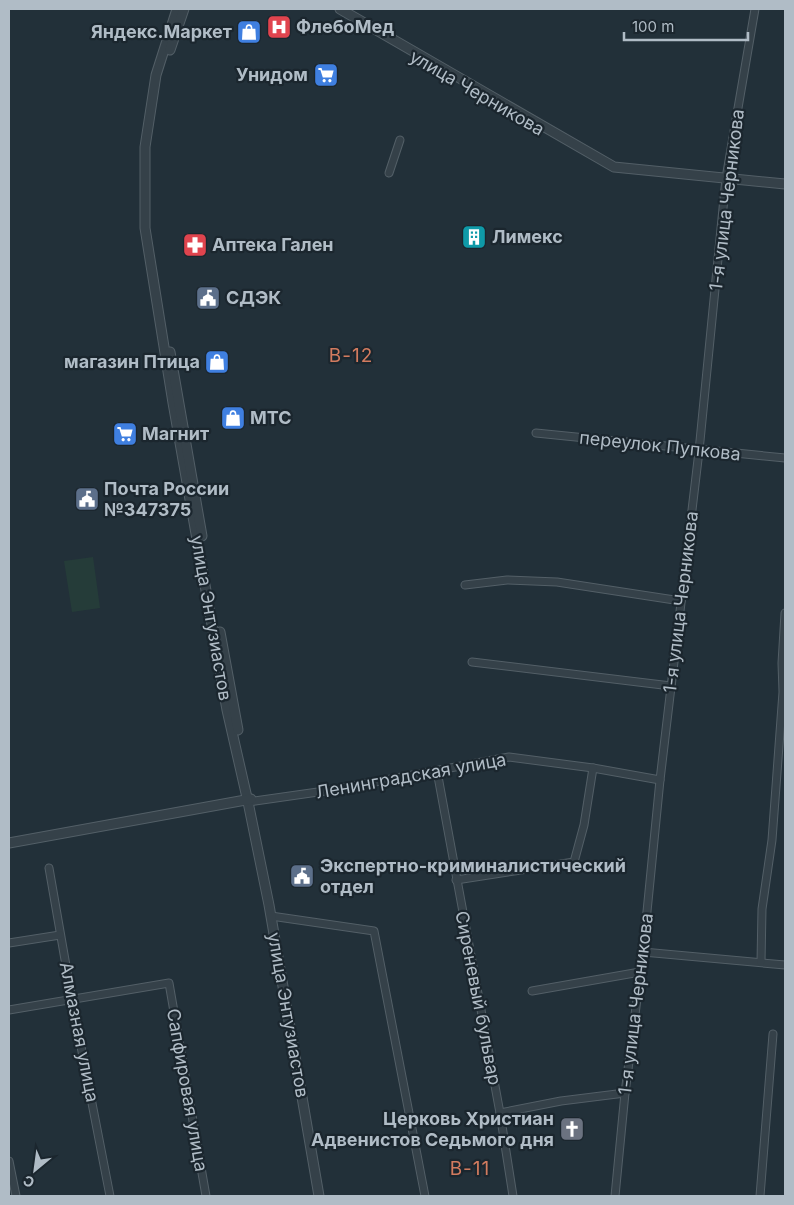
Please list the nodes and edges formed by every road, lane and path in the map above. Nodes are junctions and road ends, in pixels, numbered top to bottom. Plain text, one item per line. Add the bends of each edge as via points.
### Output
1 (177, 9) edge
2 (184, 9) edge
3 (331, 9) edge
4 (340, 9) edge
5 (755, 9) edge
6 (400, 140) dead end
7 (572, 144) junction
8 (389, 174) dead end
9 (726, 178) junction
10 (785, 184) edge
11 (536, 433) dead end
12 (699, 451) junction
13 (785, 458) edge
14 (465, 585) dead end
15 (681, 601) junction
16 (785, 613) edge
17 (472, 662) dead end
18 (671, 686) junction
19 (593, 768) junction
20 (437, 771) junction
21 (660, 780) junction
22 (249, 801) junction
23 (9, 844) edge
24 (49, 868) dead end
25 (456, 880) junction
26 (271, 916) junction
27 (60, 934) junction
28 (9, 943) edge
29 (643, 952) junction
30 (761, 962) junction
31 (785, 965) edge
32 (640, 972) junction
33 (532, 992) dead end
34 (72, 1000) junction
35 (9, 1010) edge
36 (773, 1034) dead end
37 (625, 1093) junction
38 (500, 1113) junction
39 (9, 1161) edge
40 (16, 1196) edge
41 (110, 1196) edge
42 (206, 1196) edge
43 (319, 1196) edge
44 (425, 1196) edge
45 (513, 1196) edge
46 (615, 1196) edge
47 (760, 1196) edge

1 - 22 street, улица Энтузиастов via 156,75 145,147 145,228 227,710
2 - 22 street via 162,75 150,146 149,222
3 - 7 street, улица Черникова via 516,116
4 - 7 street, улица Черникова
5 - 9 street, 1-я улица Черникова
6 - 8 street
7 - 9 street, улица Черникова via 614,167
9 - 10 street
9 - 12 street, 1-я улица Черникова
11 - 12 street, переулок Пупкова
12 - 13 street, переулок Пупкова
12 - 15 street, 1-я улица Черникова
14 - 15 street via 508,580 557,582
15 - 18 street, 1-я улица Черникова
16 - 30 street via 784,692 772,840 762,909
17 - 18 street
18 - 21 street, 1-я улица Черникова
19 - 20 street, Ленинградская улица via 509,758
19 - 21 street, Ленинградская улица
19 - 25 street via 574,862
20 - 22 street, Ленинградская улица
20 - 25 street, Сиреневый бульвар
21 - 29 street, 1-я улица Черникова
22 - 23 street
22 - 26 street, улица Энтузиастов
24 - 27 street, Алмазная улица
25 - 38 street, Сиреневый бульвар
26 - 43 street, улица Энтузиастов
26 - 44 street via 374,931
27 - 28 street
27 - 34 street, Алмазная улица
29 - 30 street
29 - 32 street, 1-я улица Черникова
30 - 31 street
32 - 33 street
32 - 37 street, 1-я улица Черникова
34 - 35 street
34 - 41 street, Алмазная улица
34 - 42 street, Сапфировая улица via 169,983
36 - 47 street
37 - 38 street
37 - 46 street, 1-я улица Черникова
38 - 45 street, Сиреневый бульвар
39 - 40 street

